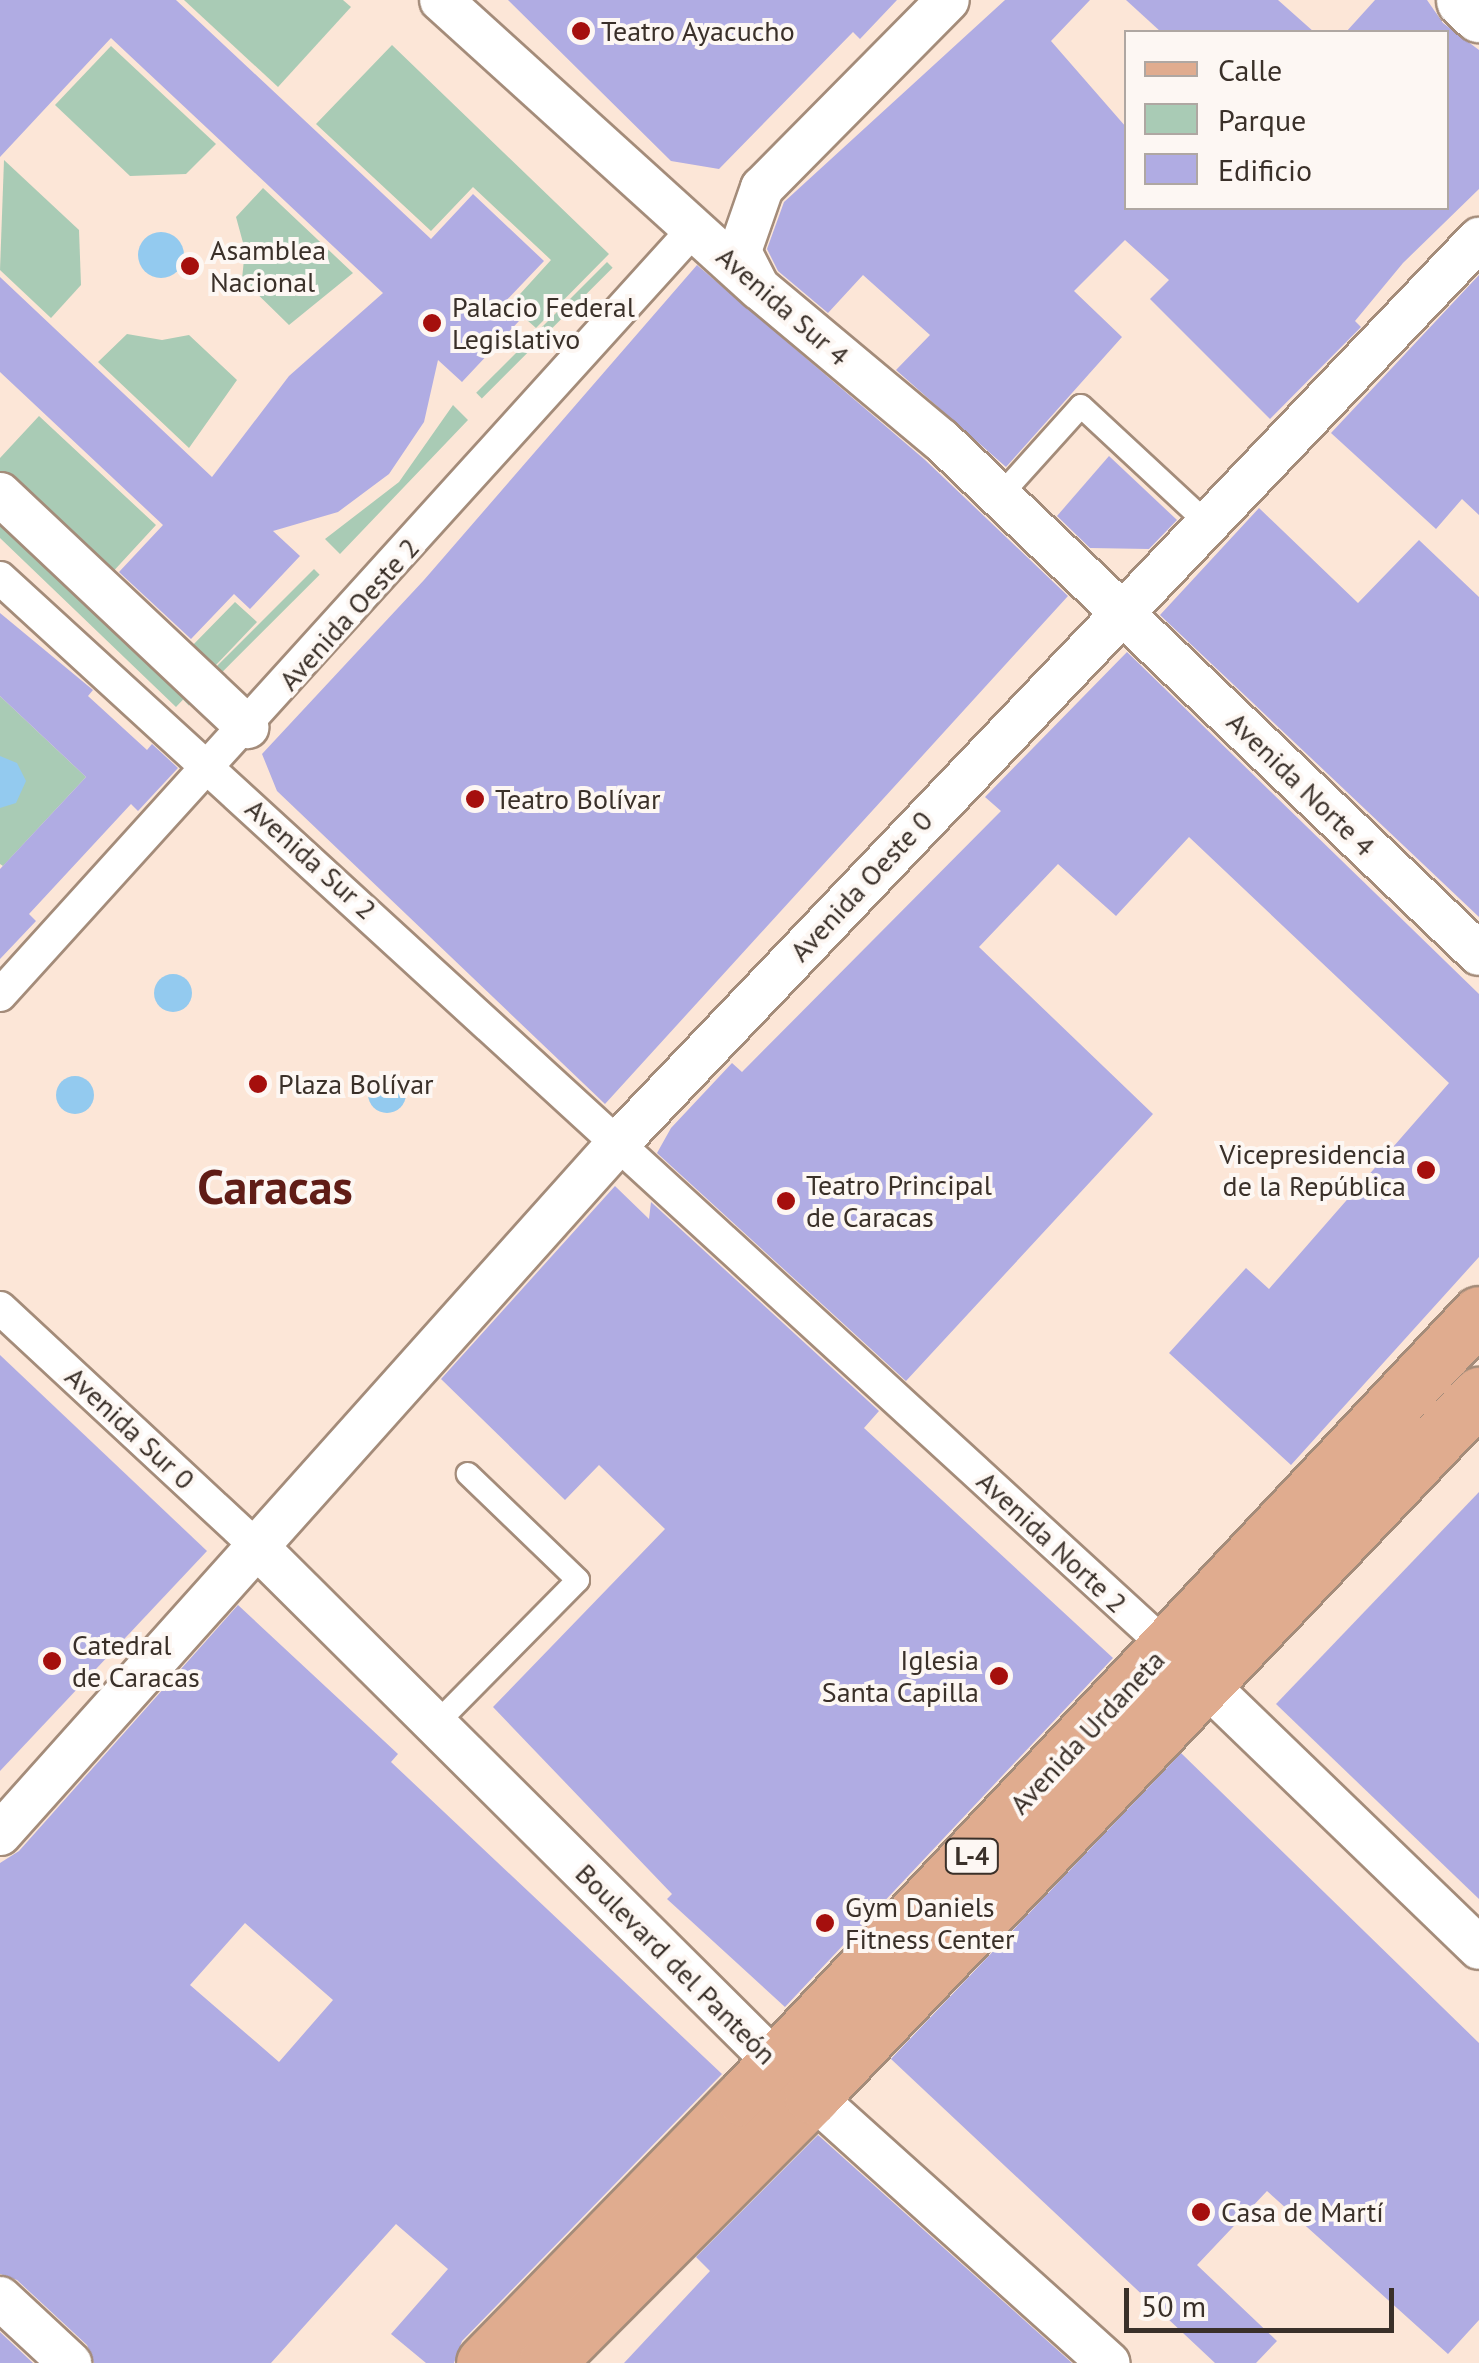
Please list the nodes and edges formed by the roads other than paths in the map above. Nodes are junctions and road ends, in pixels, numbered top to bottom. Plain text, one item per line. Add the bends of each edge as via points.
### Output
1 (441, 0) edge
2 (948, 0) edge
3 (1464, 0) edge
4 (1479, 14) edge
5 (694, 228) junction
6 (1479, 239) edge
7 (759, 288) junction
8 (0, 494) edge
9 (999, 497) junction
10 (1209, 525) junction
11 (0, 578) edge
12 (1124, 614) junction
13 (247, 727) junction
14 (211, 768) junction
15 (1479, 954) edge
16 (0, 995) edge
17 (601, 1147) junction
18 (0, 1308) edge
19 (1479, 1314) edge
20 (1479, 1395) edge
21 (468, 1474) dead end
22 (259, 1548) junction
23 (1185, 1664) junction
24 (436, 1724) junction
25 (0, 1834) edge
26 (1479, 1948) edge
27 (794, 2080) junction
28 (0, 2298) edge
29 (70, 2363) edge
30 (484, 2363) edge
31 (546, 2363) edge
32 (1108, 2363) edge

1 - 5 street, Avenida Sur 4
2 - 7 street via 752,203 740,251
3 - 4 main road
5 - 7 street, Avenida Sur 4
5 - 13 street, Avenida Oeste 2
6 - 10 street, Avenida Oeste 0
7 - 9 street, Avenida Sur 4
8 - 13 street
9 - 10 lane via 1081,406
9 - 12 street, Avenida Sur 4
10 - 12 street, Avenida Oeste 0
11 - 14 street, Avenida Sur 2
12 - 15 street, Avenida Norte 4
12 - 17 street, Avenida Oeste 0
13 - 14 street, Avenida Oeste 2
14 - 16 street, Avenida Oeste 2
14 - 17 street, Avenida Sur 2
17 - 22 street, Avenida Oeste 0
17 - 23 street, Avenida Norte 2
18 - 22 street, Avenida Sur 0
19 - 23 main road, Avenida Urdaneta / L-4
20 - 23 main road, Avenida Urdaneta / L-4
21 - 24 lane via 578,1580
22 - 24 street, Boulevard del Panteón
22 - 25 street, Avenida Oeste 0
23 - 26 street, Avenida Norte 2
23 - 27 main road, Avenida Urdaneta / L-4
24 - 27 street, Boulevard del Panteón
27 - 30 main road, Avenida Urdaneta / L-4
27 - 31 main road, Avenida Urdaneta / L-4
27 - 32 street, Boulevard del Panteón
28 - 29 street

